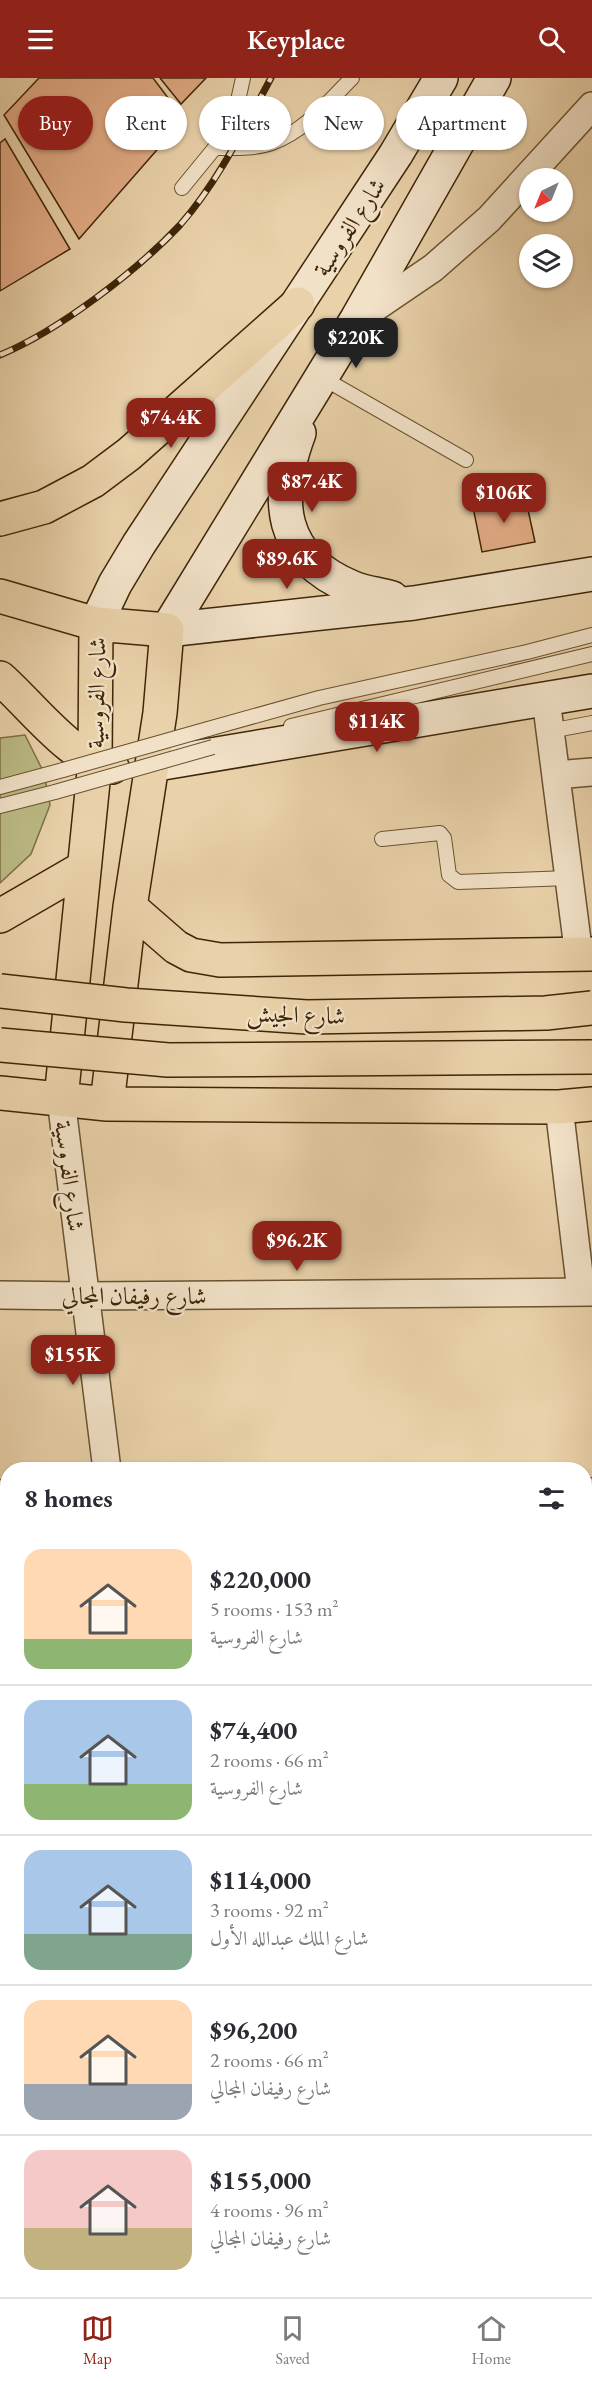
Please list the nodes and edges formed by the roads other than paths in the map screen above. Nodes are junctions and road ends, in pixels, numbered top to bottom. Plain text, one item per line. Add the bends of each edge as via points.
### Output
1 (243, 78) edge
2 (352, 78) edge
3 (441, 78) edge
4 (494, 78) edge
5 (239, 96) edge
6 (592, 106) edge
7 (291, 134) edge
8 (214, 150) edge
9 (182, 188) dead end
10 (298, 304) junction
11 (357, 319) junction
12 (321, 376) junction
13 (466, 460) dead end
14 (0, 519) edge
15 (592, 574) edge
16 (0, 596) edge
17 (414, 603) junction
18 (96, 624) junction
19 (166, 630) junction
20 (592, 635) edge
21 (592, 654) edge
22 (0, 678) edge
23 (592, 691) edge
24 (548, 715) junction
25 (592, 723) edge
26 (95, 762) junction
27 (153, 765) junction
28 (592, 772) edge
29 (556, 775) junction
30 (0, 787) edge
31 (0, 806) edge
32 (382, 839) dead end
33 (83, 868) junction
34 (569, 878) junction
35 (130, 907) junction
36 (0, 916) edge
37 (585, 955) edge
38 (0, 991) edge
39 (592, 1008) edge
40 (0, 1045) edge
41 (592, 1057) edge
42 (0, 1093) edge
43 (61, 1099) junction
44 (107, 1104) junction
45 (592, 1104) edge
46 (559, 1107) junction
47 (587, 1292) edge
48 (0, 1295) edge
49 (85, 1296) junction
50 (106, 1462) edge

1 - 5 lane
2 - 7 lane
3 - 10 main road, شارع الفروسية
4 - 11 main road, شارع الفروسية
6 - 11 street via 489,219 433,268
8 - 9 lane
10 - 14 main road via 93,482 44,507
10 - 18 main road, شارع الفروسية via 139,544
11 - 12 main road, شارع الفروسية
12 - 13 lane
12 - 17 main road via 290,457 284,501 288,523 297,544 312,563 335,579 354,589
12 - 19 main road, شارع الفروسية
15 - 17 main road
16 - 18 main road
17 - 19 main road
18 - 19 main road
18 - 26 main road, شارع الفروسية
19 - 27 main road, شارع الفروسية
20 - 30 lane, bridge via 319,699
21 - 31 lane, bridge via 332,716
22 - 26 main road via 65,740
23 - 24 main road
24 - 25 lane
24 - 27 main road
24 - 29 street
26 - 27 main road via 116,767
26 - 33 main road, شارع الفروسية
27 - 35 main road, شارع الفروسية
28 - 29 street
29 - 34 street
32 - 34 lane via 440,833 449,875 458,882
33 - 36 main road
33 - 43 main road, شارع الفروسية
34 - 37 street
35 - 37 main road via 176,947 191,955 220,960
35 - 44 main road, شارع الفروسية
38 - 39 main road, شارع الجيش, bridge via 126,1005 307,1017
40 - 41 main road, شارع الجيش, bridge via 168,1060
42 - 43 main road
43 - 44 main road
43 - 49 street, شارع الفروسية
44 - 46 main road
45 - 46 main road
46 - 47 street
47 - 49 street, شارع رفيفان المجالي
48 - 49 street, شارع رفيفان المجالي
49 - 50 street, شارع الفروسية

